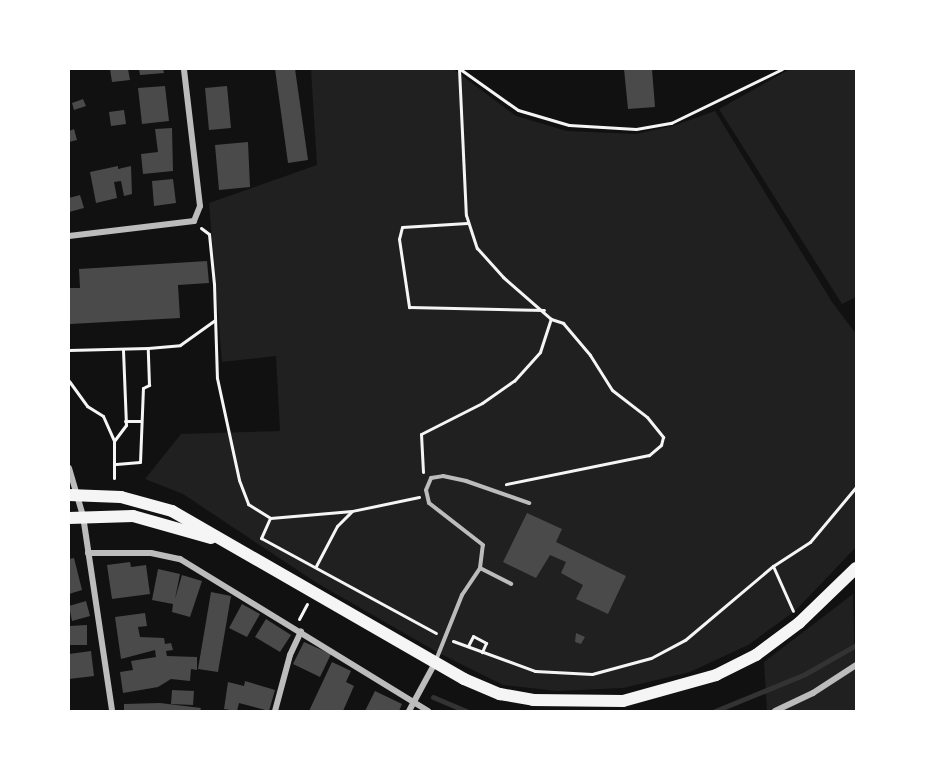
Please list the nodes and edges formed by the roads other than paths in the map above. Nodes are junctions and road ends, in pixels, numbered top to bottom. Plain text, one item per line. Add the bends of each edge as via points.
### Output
1 (184, 69) edge
2 (69, 236) edge
3 (69, 468) edge
4 (73, 495) edge
5 (529, 503) dead end
6 (83, 516) junction
7 (69, 518) edge
8 (215, 539) junction
9 (88, 553) junction
10 (480, 568) junction
11 (856, 568) edge
12 (511, 584) dead end
13 (301, 631) junction
14 (435, 663) junction
15 (856, 665) edge
16 (413, 703) junction
17 (112, 711) edge
18 (275, 711) edge
19 (409, 711) edge
20 (428, 711) edge
21 (775, 711) edge

1 - 2 street via 200,206 194,220
3 - 4 street
4 - 6 street
4 - 8 main road via 148,503 198,524
5 - 10 lane via 443,476 432,478 427,495 434,508 483,545
6 - 7 main road
6 - 8 main road via 133,516 164,521
6 - 9 street
8 - 14 main road
9 - 13 street via 151,553 180,559
9 - 17 street
10 - 12 lane
10 - 14 lane via 462,595
11 - 14 main road via 799,623 756,654 716,675 623,701 533,700 500,693
13 - 16 street
13 - 18 street
14 - 16 street
15 - 21 street via 813,693
16 - 19 street
16 - 20 street

